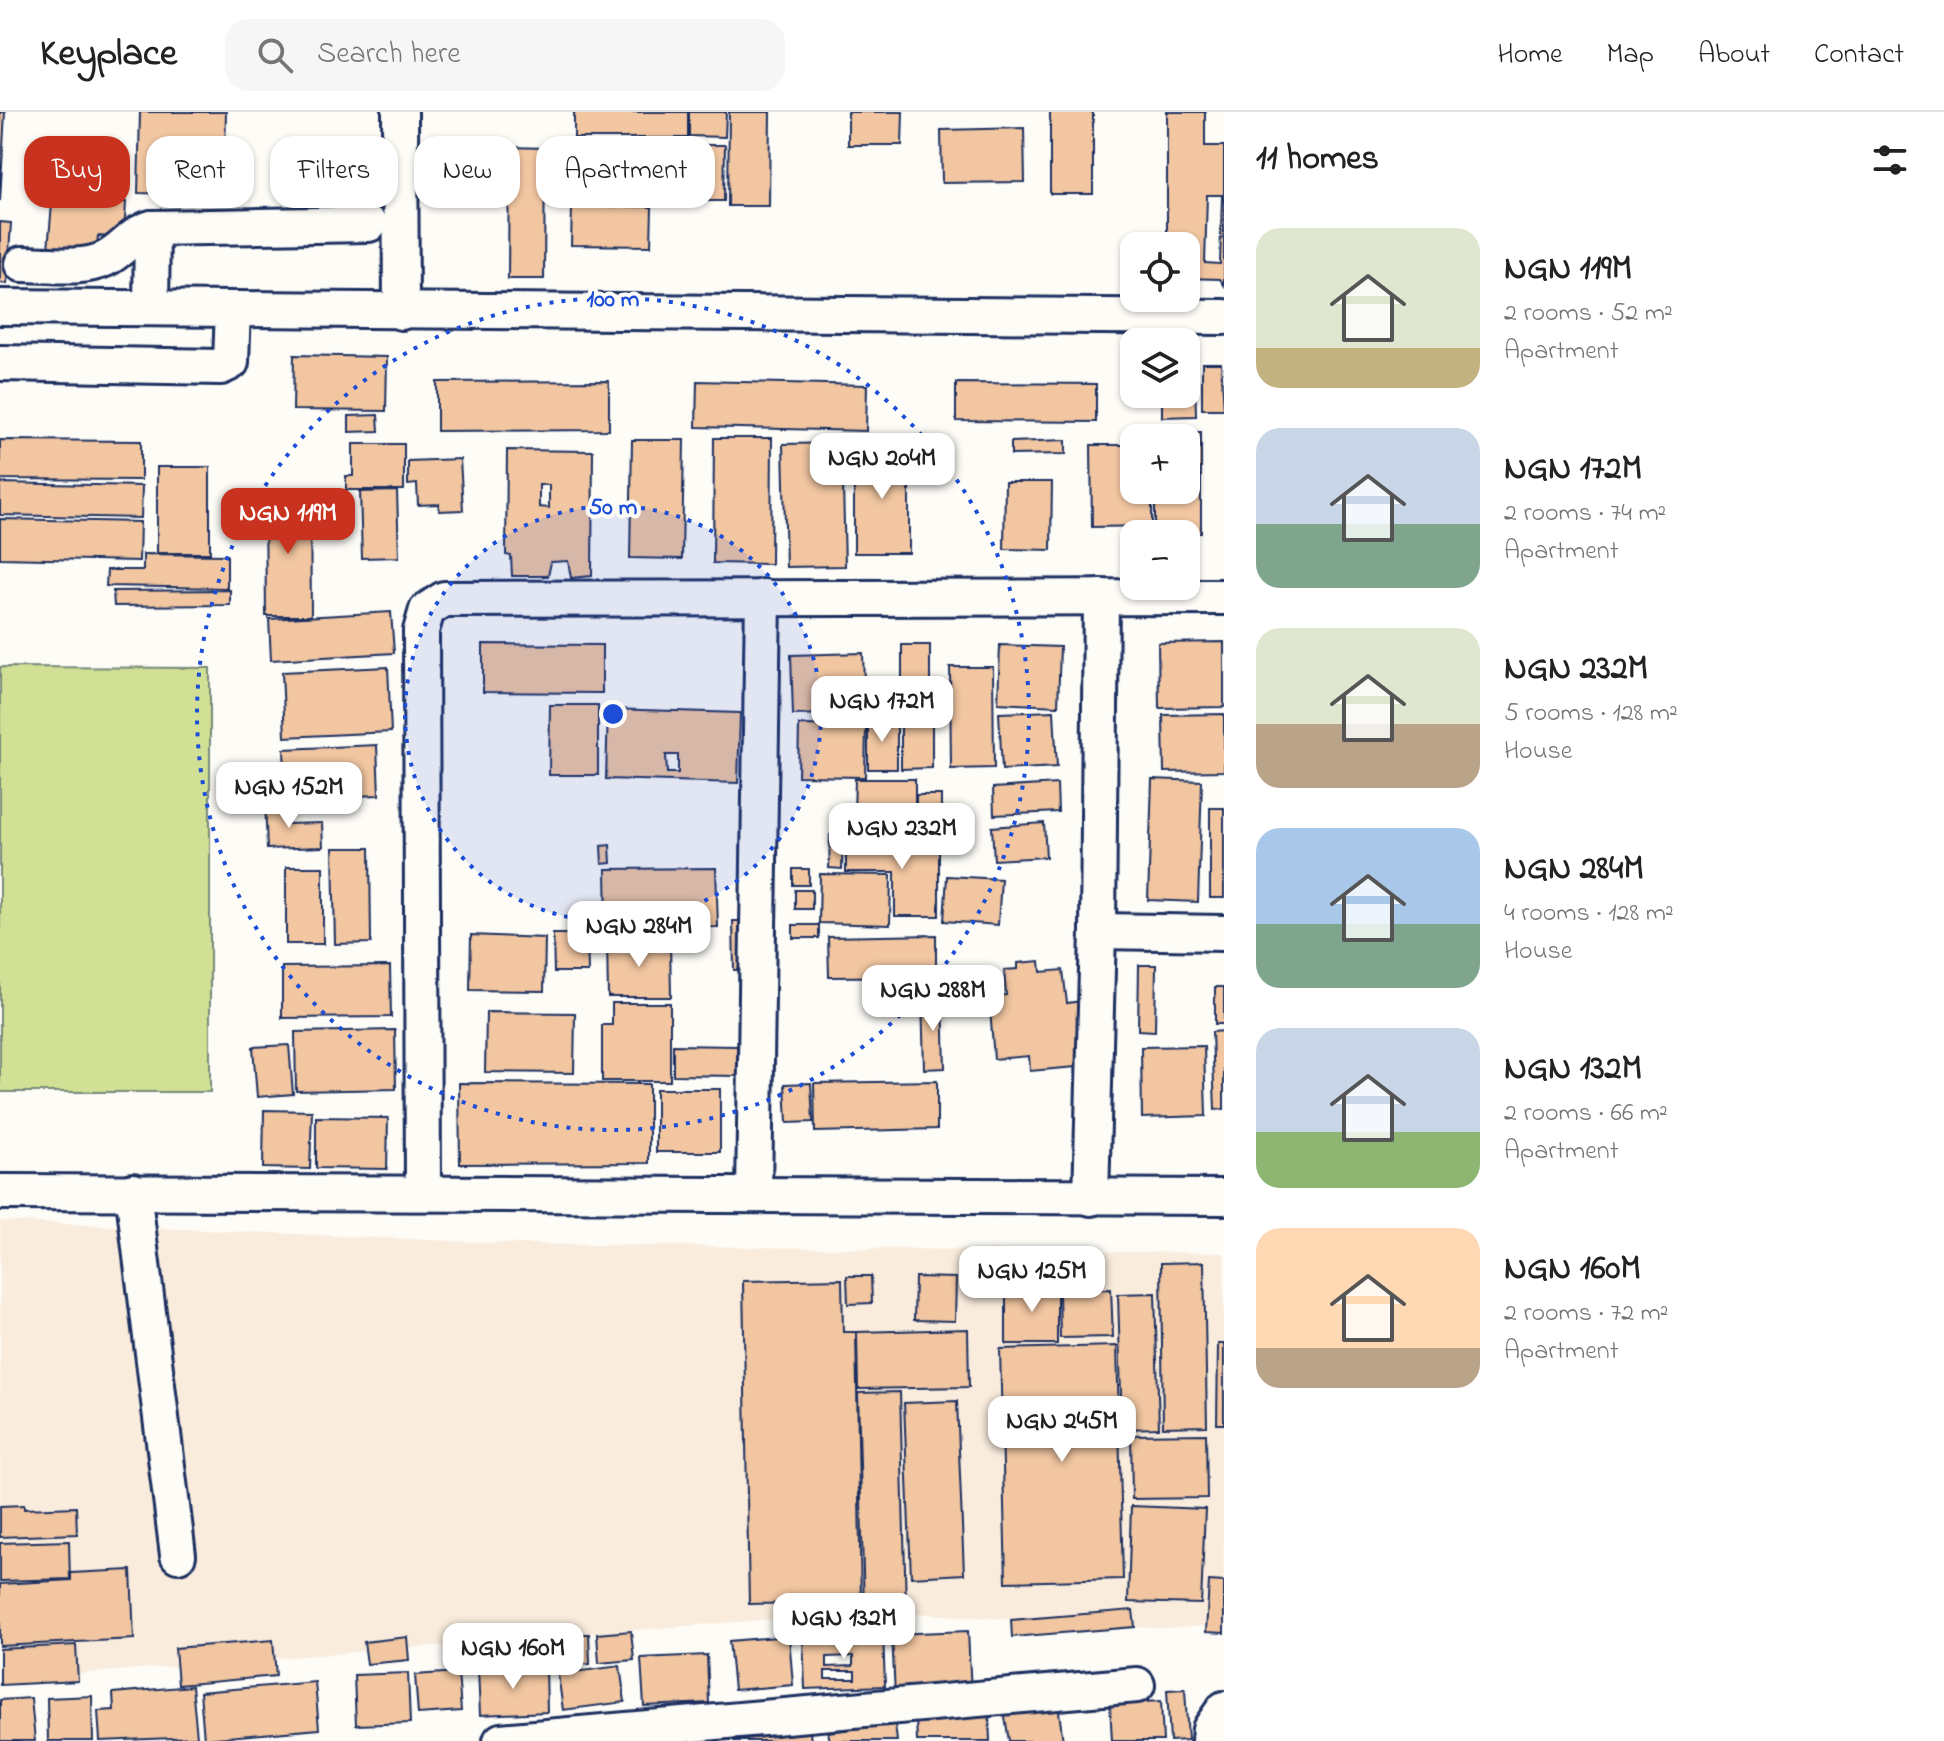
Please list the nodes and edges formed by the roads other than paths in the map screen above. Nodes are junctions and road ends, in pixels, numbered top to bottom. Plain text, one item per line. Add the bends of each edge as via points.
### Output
1 (400, 112) edge
2 (369, 224) dead end
3 (152, 228) junction
4 (22, 264) dead end
5 (0, 307) edge
6 (151, 308) junction
7 (233, 309) junction
8 (401, 312) junction
9 (1224, 317) edge
10 (0, 363) edge
11 (763, 597) junction
12 (1101, 597) junction
13 (1224, 597) edge
14 (1098, 931) junction
15 (1224, 933) edge
16 (133, 1191) junction
17 (0, 1192) edge
18 (423, 1192) junction
19 (754, 1194) junction
20 (1224, 1197) edge
21 (1091, 1198) junction
22 (178, 1555) dead end
23 (1137, 1685) dead end
24 (1224, 1709) edge
25 (501, 1741) edge
26 (1209, 1741) edge

1 - 8 street
2 - 3 street
3 - 4 street via 136,232 121,249 91,264
3 - 6 street
5 - 6 street
6 - 7 street
7 - 8 street
7 - 10 street via 231,362 221,367
8 - 9 street
11 - 12 street
11 - 18 street via 444,599 427,610 421,631
11 - 19 street
12 - 13 street
12 - 14 street
14 - 15 street
14 - 21 street
16 - 17 street
16 - 18 street
16 - 22 street
18 - 19 street
19 - 21 street
20 - 21 street
23 - 25 street
24 - 26 street via 1210,1729

